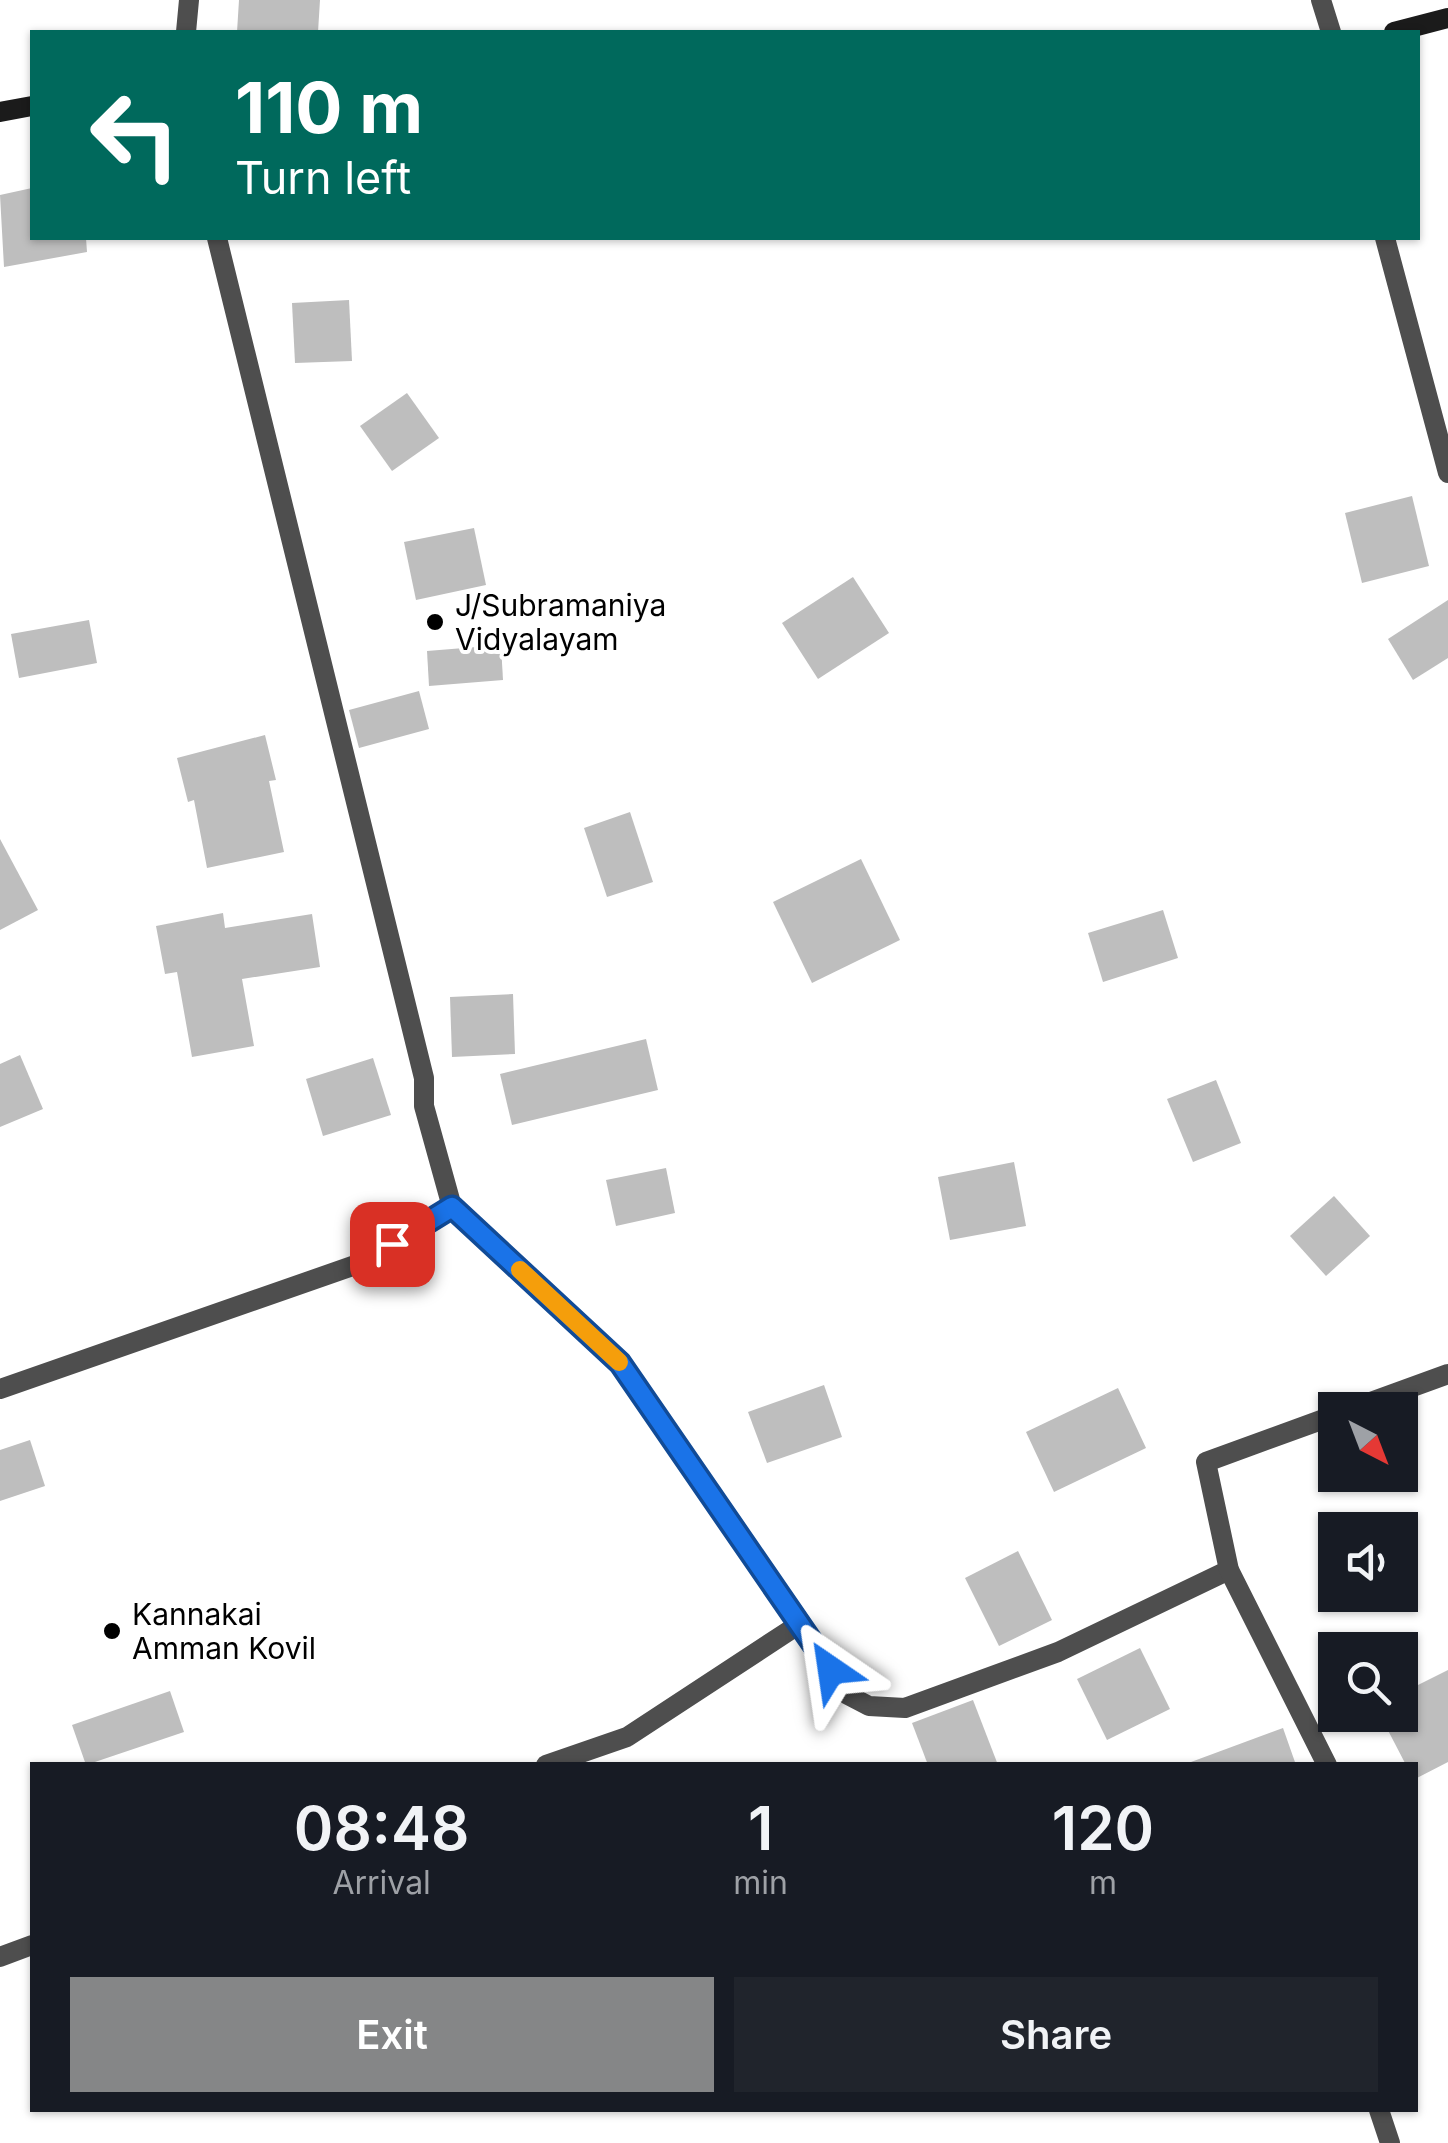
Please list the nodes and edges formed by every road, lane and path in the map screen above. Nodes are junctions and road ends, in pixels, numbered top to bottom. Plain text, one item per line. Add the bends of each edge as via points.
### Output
1 (189, 0) edge
2 (1322, 0) edge
3 (1448, 18) edge
4 (186, 30) edge
5 (1330, 30) edge
6 (1402, 30) edge
7 (30, 106) edge
8 (0, 112) edge
9 (217, 240) edge
10 (1386, 240) edge
11 (1448, 473) edge
12 (452, 1207) junction
13 (1448, 1374) edge
14 (0, 1389) edge
15 (1398, 1392) edge
16 (1318, 1421) edge
17 (1228, 1570) junction
18 (801, 1623) junction
19 (555, 1762) edge
20 (1325, 1762) edge
21 (30, 1946) edge
22 (0, 1957) edge
23 (1380, 2112) edge
24 (1390, 2143) edge

1 - 4 street
2 - 5 street
3 - 6 street
7 - 8 street
9 - 12 street
10 - 11 street
12 - 14 street via 361,1264
12 - 18 street via 620,1363
13 - 15 street
16 - 17 street via 1206,1462
17 - 18 street via 1058,1652 904,1708 869,1706 846,1694
17 - 20 street
18 - 19 street via 627,1737
21 - 22 street
23 - 24 street

